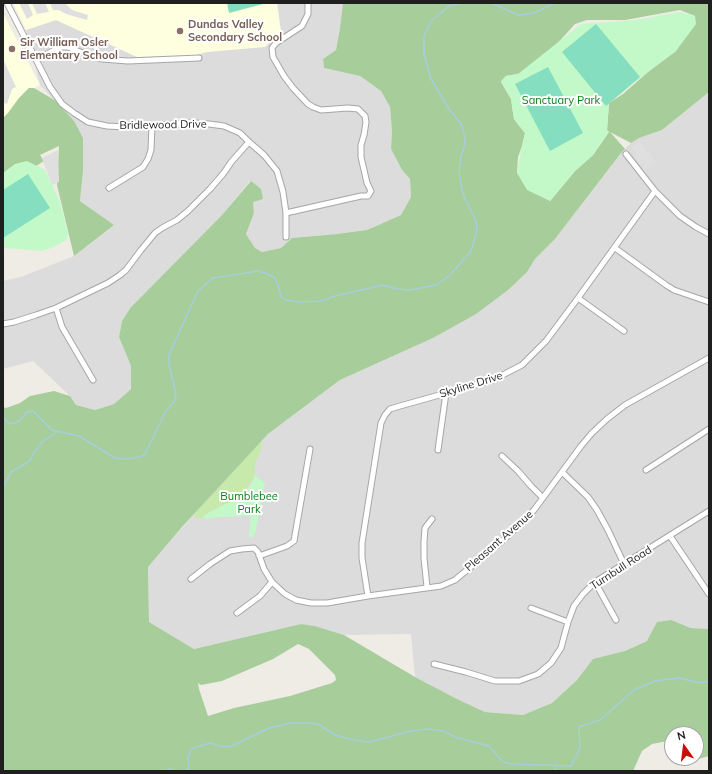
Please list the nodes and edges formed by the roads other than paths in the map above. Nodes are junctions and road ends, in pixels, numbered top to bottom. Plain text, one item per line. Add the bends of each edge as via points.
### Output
1 (6, 3) edge
2 (308, 3) edge
3 (199, 58) dead end
4 (36, 60) junction
5 (152, 126) junction
6 (249, 142) junction
7 (626, 154) dead end
8 (109, 188) dead end
9 (655, 190) junction
10 (286, 213) junction
11 (709, 234) edge
12 (286, 237) dead end
13 (615, 248) junction
14 (578, 298) junction
15 (709, 302) edge
16 (56, 308) junction
17 (3, 324) edge
18 (624, 331) dead end
19 (709, 358) edge
20 (93, 380) dead end
21 (446, 393) junction
22 (709, 429) edge
23 (310, 450) dead end
24 (438, 450) dead end
25 (502, 456) dead end
26 (646, 470) dead end
27 (563, 473) junction
28 (543, 498) junction
29 (709, 511) edge
30 (432, 519) dead end
31 (670, 536) junction
32 (259, 554) junction
33 (624, 564) junction
34 (191, 579) dead end
35 (272, 582) junction
36 (595, 582) junction
37 (427, 587) junction
38 (709, 594) edge
39 (368, 596) junction
40 (531, 608) dead end
41 (237, 613) dead end
42 (616, 620) dead end
43 (568, 622) junction
44 (434, 664) dead end

1 - 4 street, Bridlewood Drive
2 - 10 street via 308,14 302,26 276,43 272,48 273,57 284,76 308,104 321,110 358,109 365,116 361,157 370,191 368,196
3 - 4 street via 128,61 102,59 68,47 60,47
4 - 5 street, Bridlewood Drive via 62,104 88,122 107,126
5 - 6 street, Bridlewood Drive via 224,126 240,133
5 - 8 street via 151,150 146,163
6 - 10 street, Bridlewood Drive via 277,171 284,192
6 - 16 street via 188,212 155,233 126,270 108,283
7 - 9 street
9 - 11 street via 680,216
9 - 13 street, Skyline Drive
10 - 12 street, Bridlewood Drive
13 - 14 street, Skyline Drive
13 - 15 street via 674,290
14 - 18 street
14 - 21 street, Skyline Drive via 546,341 522,365 493,380
16 - 17 street
16 - 20 street via 62,327
19 - 27 street, Pleasant Avenue via 625,405 607,418 592,433
21 - 24 street
21 - 39 street, Skyline Drive via 390,409 381,423 362,543
22 - 26 street
23 - 32 street via 294,541 287,546
25 - 28 street
27 - 28 street, Pleasant Avenue
27 - 33 street via 588,497 597,510
28 - 37 street, Pleasant Avenue via 509,535 455,580 441,586
29 - 31 street, Turnbull Road
30 - 37 street via 425,528 424,558
31 - 33 street, Turnbull Road
31 - 38 street
32 - 34 street via 254,548 230,551
32 - 35 street, Pleasant Avenue
33 - 36 street, Turnbull Road
35 - 39 street, Pleasant Avenue via 296,600 311,603
35 - 41 street via 260,596
36 - 42 street
36 - 43 street, Turnbull Road via 574,606
37 - 39 street, Pleasant Avenue
40 - 43 street
43 - 44 street, Turnbull Road via 561,648 551,663 538,674 519,682 495,681

